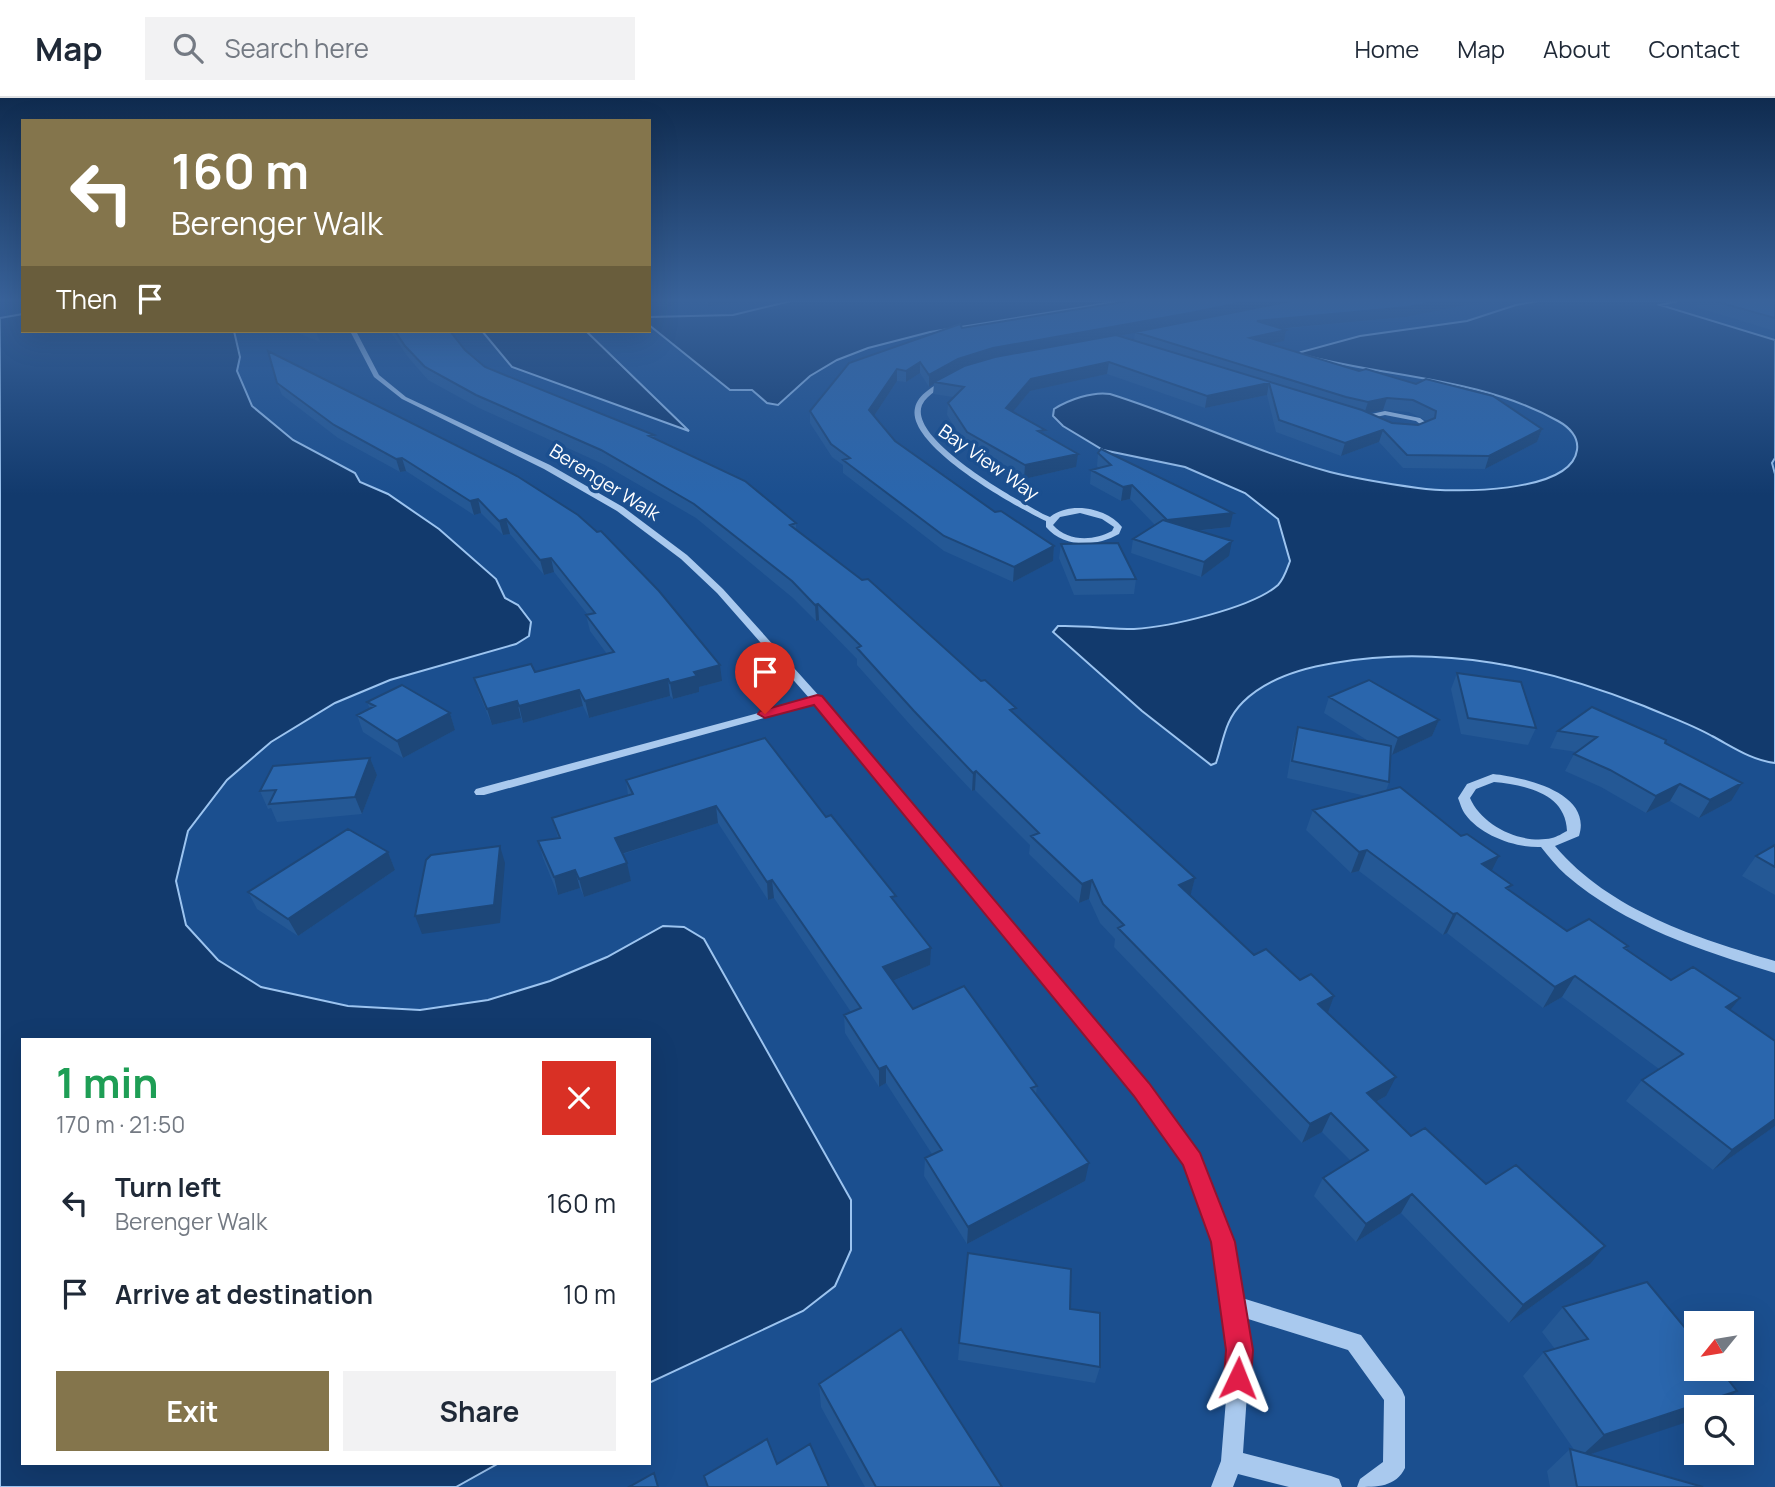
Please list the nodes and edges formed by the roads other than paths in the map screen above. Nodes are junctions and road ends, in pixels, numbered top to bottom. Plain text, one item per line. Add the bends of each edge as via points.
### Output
1 (371, 366) edge
2 (960, 374) edge
3 (1353, 417) edge
4 (1367, 420) junction
5 (1050, 520) junction
6 (817, 699) junction
7 (480, 792) dead end
8 (1546, 844) junction
9 (1775, 967) edge
10 (1233, 1305) junction
11 (1232, 1461) junction
12 (1222, 1487) edge
13 (1331, 1487) edge
14 (1368, 1487) edge

1 - 6 street, Berenger Walk via 376,376 404,398 548,467 620,509 720,591
2 - 5 street, Bay View Way via 922,399 917,422 923,433 947,456 1024,509
3 - 4 street
4 - 4 street via 1376,428 1398,433 1420,433 1428,427 1418,419 1397,414 1376,414
5 - 5 street, Bay View Way via 1052,531 1073,540 1100,540 1118,527 1105,516 1080,511
6 - 7 street
6 - 10 street, Berenger Walk via 1141,1090 1192,1160 1223,1242
8 - 8 street via 1564,841 1574,833 1576,821 1554,796 1513,780 1484,779 1465,788 1462,799 1481,824 1501,835
8 - 9 street via 1570,872 1608,899 1656,924
10 - 11 street, Berenger Walk via 1240,1350
10 - 14 street via 1354,1342 1395,1397 1394,1468
11 - 12 street, Berenger Walk
11 - 13 street

